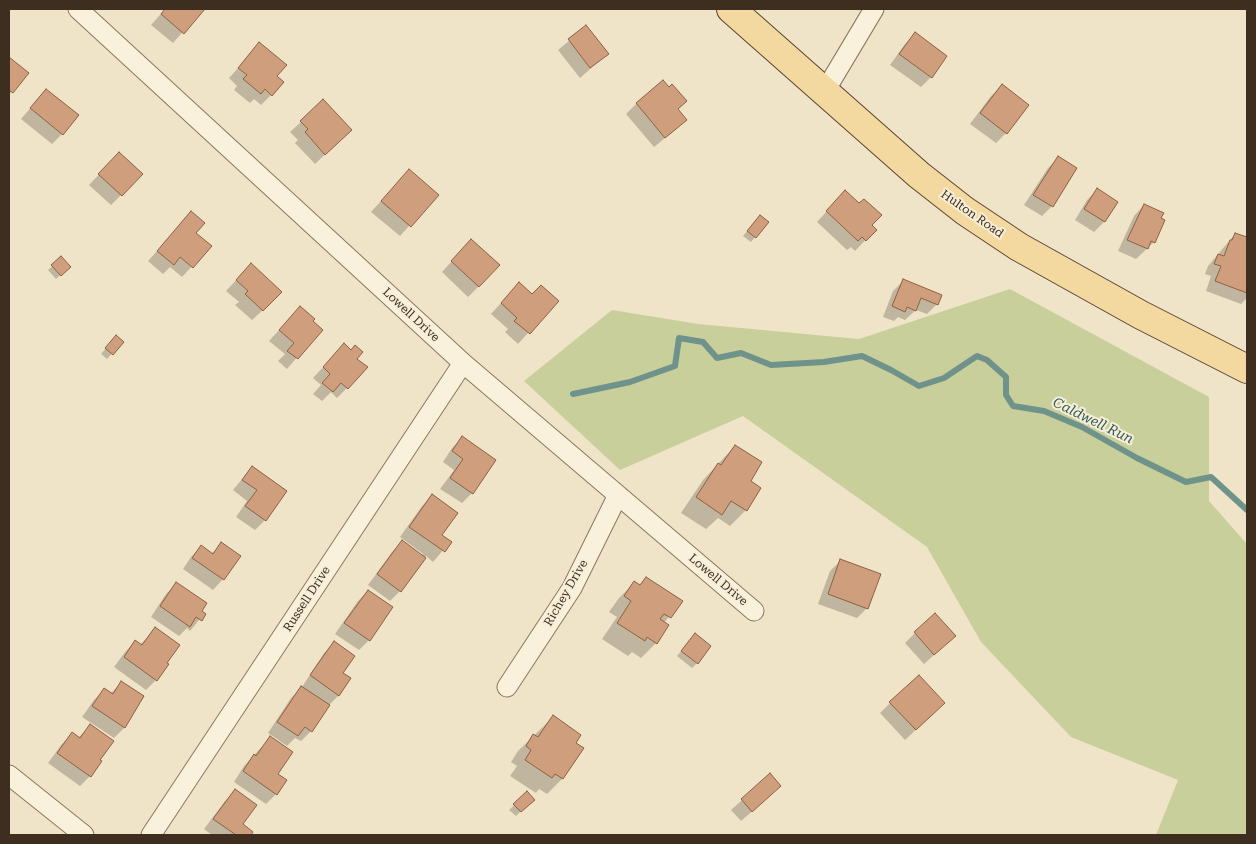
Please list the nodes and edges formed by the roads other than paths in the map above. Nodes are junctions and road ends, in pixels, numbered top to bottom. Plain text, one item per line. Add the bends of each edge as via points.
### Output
1 (78, 9) edge
2 (731, 9) edge
3 (874, 9) edge
4 (825, 91) junction
5 (463, 363) junction
6 (1247, 369) edge
7 (618, 495) junction
8 (754, 611) dead end
9 (507, 687) dead end
10 (9, 775) edge
11 (84, 835) edge
12 (151, 835) edge

1 - 5 street, Lowell Drive
2 - 4 main road, Hulton Road
3 - 4 street
4 - 6 main road, Hulton Road via 965,212 1140,315
5 - 7 street, Lowell Drive
5 - 12 street, Russell Drive
7 - 8 street, Lowell Drive
7 - 9 street, Richey Drive via 572,588
10 - 11 street

